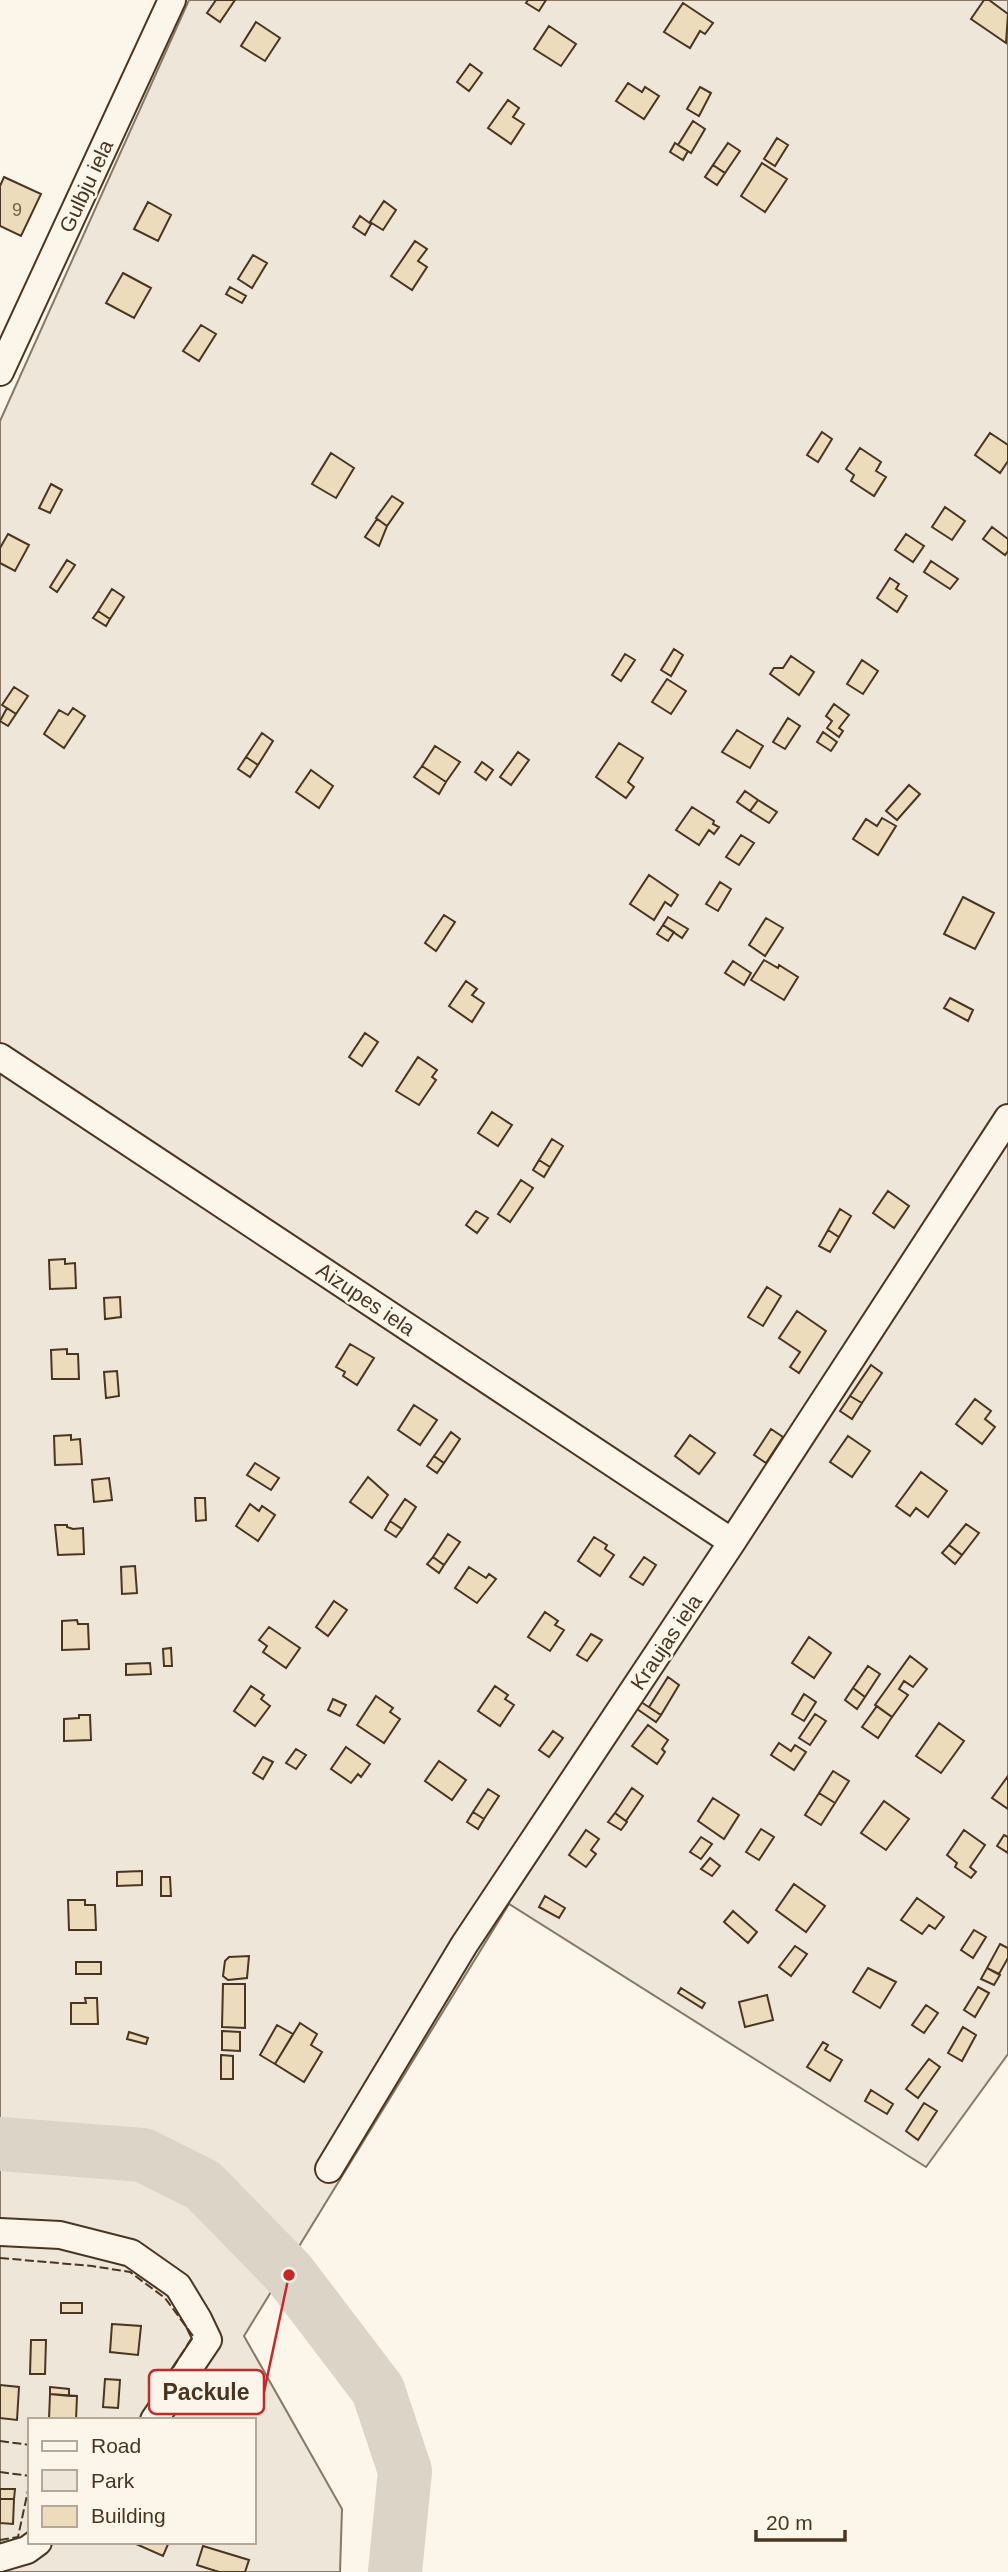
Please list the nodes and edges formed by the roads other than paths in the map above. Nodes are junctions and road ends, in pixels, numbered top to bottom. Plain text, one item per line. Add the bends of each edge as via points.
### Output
1 (172, 0) edge
2 (0, 372) edge
3 (0, 1057) edge
4 (1008, 1118) edge
5 (732, 1542) junction
6 (329, 2169) dead end
7 (0, 2232) edge
8 (155, 2418) edge
9 (35, 2544) edge
10 (0, 2558) edge

1 - 2 street, Gulbju iela
3 - 5 street, Aizupes iela
4 - 5 street, Kraujas iela
5 - 6 street, Kraujas iela via 464,1945
7 - 8 street via 60,2235 131,2253 177,2286 208,2340
9 - 10 street

